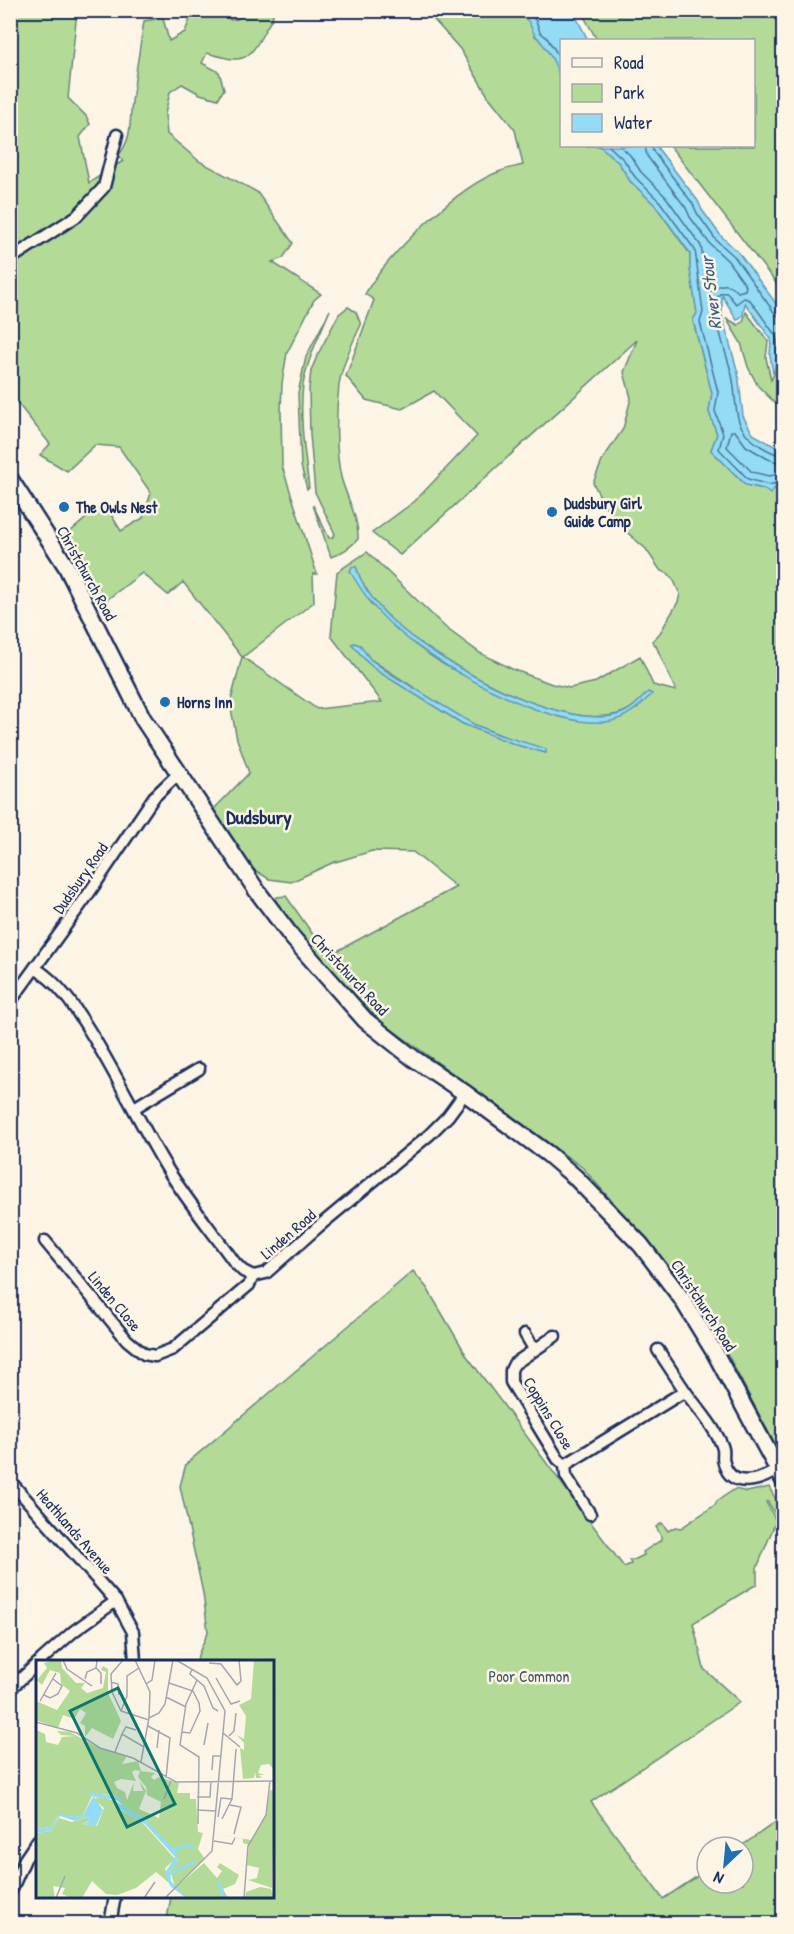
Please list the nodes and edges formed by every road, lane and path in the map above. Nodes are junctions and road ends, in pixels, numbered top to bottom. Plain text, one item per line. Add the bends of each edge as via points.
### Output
1 (117, 135) dead end
2 (10, 259) edge
3 (10, 479) edge
4 (177, 774) junction
5 (35, 968) junction
6 (10, 1002) edge
7 (199, 1069) dead end
8 (465, 1093) junction
9 (134, 1108) junction
10 (45, 1241) dead end
11 (253, 1276) junction
12 (525, 1334) dead end
13 (555, 1336) dead end
14 (534, 1349) junction
15 (658, 1350) dead end
16 (685, 1391) junction
17 (565, 1465) junction
18 (780, 1476) edge
19 (10, 1481) edge
20 (590, 1514) dead end
21 (116, 1601) junction
22 (41, 1660) edge
23 (135, 1660) edge
24 (36, 1665) edge
25 (10, 1689) edge
26 (36, 1843) edge
27 (10, 1893) edge
28 (115, 1898) edge
29 (110, 1923) edge

1 - 2 street via 104,187 77,216
3 - 4 main road, Christchurch Road via 66,566 143,719
4 - 5 street, Dudsbury Road via 154,796
4 - 8 main road, Christchurch Road via 256,891 365,1020
5 - 6 street, Dudsbury Road
5 - 9 street, Linden Road via 60,988 77,1011
7 - 9 street
8 - 11 street, Linden Road via 422,1142 266,1273
8 - 18 main road, Christchurch Road via 557,1161 641,1245 699,1326
9 - 11 street, Linden Road via 176,1183 235,1263
10 - 11 street, Linden Close via 127,1340 144,1354 154,1356 173,1349 249,1285
12 - 14 street, Coppins Close
13 - 14 street, Coppins Close
14 - 17 street, Coppins Close via 514,1364 511,1382
15 - 16 street
16 - 17 street, Coppins Close
16 - 18 street via 714,1431 727,1471 747,1482
17 - 20 street, Coppins Close via 566,1476
19 - 21 street, Heathlands Avenue
21 - 22 street
21 - 23 street, Heathlands Avenue via 133,1632
24 - 25 street
26 - 27 street
28 - 29 street

